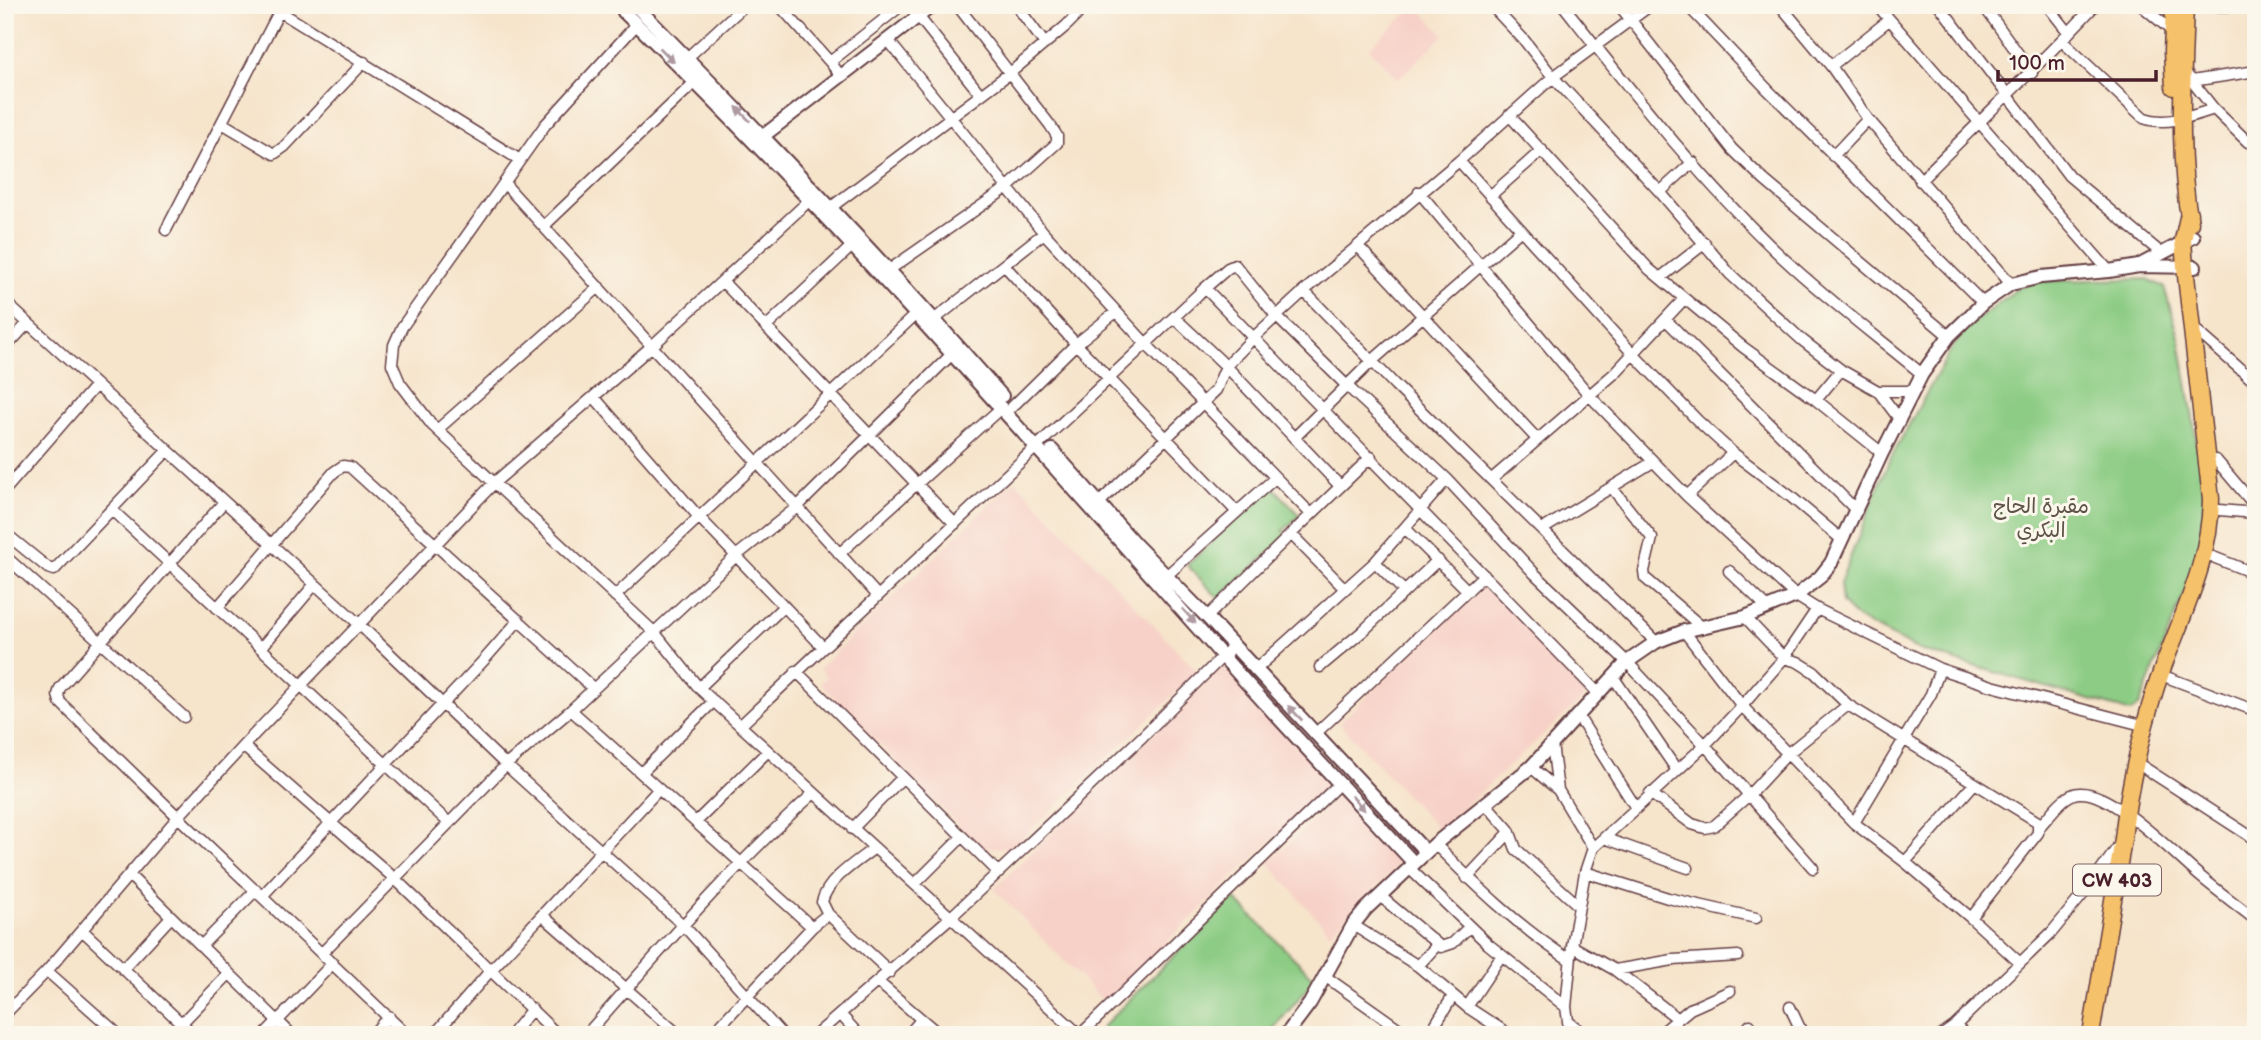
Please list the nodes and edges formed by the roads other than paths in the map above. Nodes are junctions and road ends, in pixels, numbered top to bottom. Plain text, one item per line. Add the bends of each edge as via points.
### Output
1 (621, 5) edge
2 (635, 5) edge
3 (745, 5) edge
4 (779, 5) edge
5 (902, 5) edge
6 (933, 5) edge
7 (957, 5) edge
8 (1016, 5) edge
9 (1079, 5) edge
10 (1491, 5) edge
11 (1563, 5) edge
12 (1619, 5) edge
13 (1651, 5) edge
14 (1687, 5) edge
15 (1780, 5) edge
16 (1877, 5) edge
17 (1938, 5) edge
18 (1983, 5) edge
19 (2047, 5) edge
20 (2095, 5) edge
21 (2141, 5) edge
22 (2175, 5) edge
23 (2185, 6) edge
24 (2256, 6) edge
25 (281, 8) edge
26 (918, 16) junction
27 (887, 17) junction
28 (1889, 20) junction
29 (1632, 21) junction
30 (637, 24) junction
31 (900, 31) junction
32 (2173, 32) junction
33 (2065, 37) junction
34 (888, 40) junction
35 (1045, 44) junction
36 (1596, 47) junction
37 (688, 57) junction
38 (364, 62) junction
39 (830, 62) junction
40 (1831, 66) junction
41 (2256, 71) edge
42 (1010, 73) junction
43 (2032, 73) junction
44 (841, 76) junction
45 (2188, 76) junction
46 (1553, 77) junction
47 (695, 82) junction
48 (981, 95) junction
49 (2008, 97) junction
50 (2214, 109) junction
51 (1509, 115) junction
52 (952, 117) junction
53 (2181, 118) junction
54 (1868, 119) junction
55 (222, 123) junction
56 (1978, 123) junction
57 (759, 139) junction
58 (2253, 145) edge
59 (1542, 150) junction
60 (1833, 156) junction
61 (520, 160) junction
62 (1459, 161) junction
63 (1693, 162) junction
64 (1920, 181) junction
65 (504, 183) junction
66 (1007, 188) junction
67 (1419, 192) junction
68 (1660, 192) junction
69 (1490, 196) junction
70 (813, 197) junction
71 (830, 208) junction
72 (544, 226) junction
73 (166, 230) dead end
74 (1521, 230) junction
75 (1044, 233) junction
76 (2188, 238) junction
77 (1705, 243) junction
78 (852, 246) junction
79 (1358, 246) junction
80 (2161, 253) junction
81 (1482, 265) junction
82 (1005, 266) junction
83 (2139, 266) junction
84 (2190, 267) junction
85 (889, 270) junction
86 (2109, 271) junction
87 (1660, 278) junction
88 (722, 281) junction
89 (2011, 284) junction
90 (599, 287) junction
91 (1205, 288) junction
92 (1304, 290) junction
93 (1684, 299) junction
94 (5, 302) edge
95 (1983, 303) junction
96 (1115, 312) junction
97 (916, 314) junction
98 (1277, 317) junction
99 (1422, 317) junction
100 (1175, 318) junction
101 (934, 319) junction
102 (1666, 320) junction
103 (28, 323) junction
104 (766, 327) junction
105 (2198, 332) junction
106 (1949, 336) junction
107 (1253, 338) junction
108 (1076, 344) junction
109 (1146, 344) junction
110 (652, 346) junction
111 (5, 348) edge
112 (952, 354) junction
113 (1634, 355) junction
114 (1372, 361) junction
115 (1226, 366) junction
116 (1841, 370) junction
117 (1922, 374) junction
118 (1109, 380) junction
119 (2256, 383) edge
120 (96, 385) junction
121 (1346, 385) junction
122 (1878, 391) junction
123 (1914, 391) junction
124 (830, 394) junction
125 (1590, 396) junction
126 (594, 397) junction
127 (1816, 400) junction
128 (1202, 403) junction
129 (1007, 407) junction
130 (1322, 410) junction
131 (1900, 420) junction
132 (437, 430) junction
133 (869, 435) junction
134 (1294, 438) junction
135 (1167, 439) junction
136 (1537, 439) junction
137 (1041, 444) junction
138 (168, 450) junction
139 (1733, 453) junction
140 (1882, 453) junction
141 (1371, 457) junction
142 (2216, 460) junction
143 (1653, 462) junction
144 (756, 463) junction
145 (1275, 478) junction
146 (1492, 479) junction
147 (1447, 480) junction
148 (494, 483) junction
149 (916, 485) junction
150 (1340, 486) junction
151 (1612, 488) junction
152 (5, 490) edge
153 (1687, 496) junction
154 (225, 502) junction
155 (1100, 502) junction
156 (2256, 507) edge
157 (796, 508) junction
158 (112, 510) junction
159 (1422, 510) junction
160 (2219, 510) junction
161 (1236, 511) junction
162 (1857, 511) junction
163 (2256, 513) edge
164 (1311, 514) junction
165 (698, 516) junction
166 (955, 524) junction
167 (1406, 529) junction
168 (1543, 529) junction
169 (5, 534) edge
170 (1291, 534) junction
171 (1841, 539) junction
172 (436, 543) junction
173 (271, 544) junction
174 (839, 554) junction
175 (5, 556) edge
176 (736, 556) junction
177 (2213, 557) junction
178 (1438, 560) junction
179 (170, 562) junction
180 (1375, 562) junction
181 (1729, 571) dead end
182 (2256, 574) edge
183 (1484, 575) junction
184 (1166, 576) junction
185 (315, 584) junction
186 (1345, 589) junction
187 (1404, 591) junction
188 (1468, 591) junction
189 (615, 596) junction
190 (878, 596) junction
191 (1796, 596) junction
192 (784, 606) junction
193 (217, 608) junction
194 (1768, 608) junction
195 (1817, 609) junction
196 (1207, 617) junction
197 (1745, 617) junction
198 (519, 620) junction
199 (360, 625) junction
200 (1703, 628) junction
201 (1684, 631) junction
202 (655, 633) junction
203 (101, 641) junction
204 (1656, 642) junction
205 (823, 647) junction
206 (261, 648) junction
207 (1228, 651) junction
208 (1784, 658) junction
209 (1628, 662) junction
210 (1320, 667) dead end
211 (1940, 669) junction
212 (1255, 670) junction
213 (796, 671) junction
214 (1614, 678) junction
215 (2169, 678) junction
216 (302, 685) junction
217 (699, 688) junction
218 (594, 689) junction
219 (1599, 694) junction
220 (714, 701) junction
221 (442, 704) junction
222 (1848, 705) junction
223 (1742, 706) junction
224 (571, 710) junction
225 (2256, 712) edge
226 (1578, 716) junction
227 (184, 717) dead end
228 (741, 725) junction
229 (2146, 726) junction
230 (1315, 734) junction
231 (1902, 739) junction
232 (1552, 744) junction
233 (1704, 745) junction
234 (243, 746) junction
235 (768, 752) junction
236 (1787, 754) junction
237 (385, 763) junction
238 (2137, 763) junction
239 (506, 765) junction
240 (1531, 766) junction
241 (1676, 769) junction
242 (641, 773) junction
243 (902, 778) junction
244 (1340, 783) junction
245 (1974, 784) junction
246 (659, 789) junction
247 (1558, 790) junction
248 (814, 793) junction
249 (1650, 793) junction
250 (1749, 795) junction
251 (1485, 803) junction
252 (1636, 808) junction
253 (2126, 813) junction
254 (178, 817) junction
255 (448, 822) junction
256 (696, 822) junction
257 (330, 823) junction
258 (1854, 823) junction
259 (2039, 827) junction
260 (852, 829) junction
261 (1510, 832) junction
262 (962, 837) junction
263 (1604, 838) junction
264 (2123, 839) junction
265 (2256, 840) edge
266 (1430, 848) junction
267 (1593, 848) junction
268 (873, 849) junction
269 (602, 852) junction
270 (1905, 862) junction
271 (742, 864) junction
272 (1411, 865) junction
273 (1688, 868) dead end
274 (1813, 868) dead end
275 (1585, 872) junction
276 (999, 873) junction
277 (129, 875) junction
278 (394, 878) junction
279 (1467, 878) junction
280 (915, 884) junction
281 (259, 893) junction
282 (1380, 896) junction
283 (1578, 905) junction
284 (828, 914) junction
285 (543, 916) junction
286 (171, 917) junction
287 (951, 917) junction
288 (1756, 918) dead end
289 (1971, 918) junction
290 (2256, 920) edge
291 (1353, 925) junction
292 (684, 926) junction
293 (812, 927) junction
294 (1469, 927) junction
295 (82, 930) junction
296 (1437, 945) junction
297 (201, 946) junction
298 (1572, 946) junction
299 (322, 953) junction
300 (1502, 956) junction
301 (1738, 956) dead end
302 (1570, 960) junction
303 (333, 963) junction
304 (2020, 963) junction
305 (1418, 966) junction
306 (123, 969) junction
307 (491, 970) junction
308 (1615, 970) junction
309 (47, 971) junction
310 (890, 972) junction
311 (229, 974) junction
312 (1326, 977) junction
313 (878, 982) junction
314 (626, 988) junction
315 (1730, 990) dead end
316 (747, 996) junction
317 (1453, 996) junction
318 (1467, 1007) junction
319 (1566, 1007) junction
320 (1790, 1007) dead end
321 (532, 1009) junction
322 (5, 1014) edge
323 (841, 1014) junction
324 (388, 1016) junction
325 (1676, 1018) junction
326 (921, 1020) junction
327 (277, 1021) junction
328 (181, 1023) junction
329 (1570, 1023) junction
330 (1750, 1025) dead end
331 (1955, 1026) junction
332 (1291, 1033) edge
333 (119, 1035) edge
334 (170, 1035) edge
335 (194, 1035) edge
336 (264, 1035) edge
337 (292, 1035) edge
338 (372, 1035) edge
339 (407, 1035) edge
340 (434, 1035) edge
341 (511, 1035) edge
342 (558, 1035) edge
343 (586, 1035) edge
344 (680, 1035) edge
345 (711, 1035) edge
346 (782, 1035) edge
347 (817, 1035) edge
348 (859, 1035) edge
349 (908, 1035) edge
350 (940, 1035) edge
351 (1080, 1035) edge
352 (1408, 1035) edge
353 (1429, 1035) edge
354 (1510, 1035) edge
355 (1570, 1035) edge
356 (1586, 1035) edge
357 (1659, 1035) edge
358 (1742, 1035) edge
359 (1803, 1035) edge
360 (1942, 1035) edge
361 (1966, 1035) edge
362 (2091, 1035) edge

1 - 30 street
2 - 37 street
3 - 37 street
4 - 39 street
5 - 27 street
6 - 26 street
7 - 42 street
8 - 35 street
9 - 35 street via 1077,15
10 - 46 street
11 - 36 street
12 - 29 street
13 - 29 street
14 - 60 street
15 - 40 street
16 - 28 street
17 - 49 street
18 - 43 street
19 - 33 street
20 - 33 street
21 - 32 street
22 - 32 main road, CW 403
23 - 24 street
23 - 45 main road, CW 403
25 - 38 street
25 - 55 street
26 - 31 street
26 - 48 street
27 - 31 street
27 - 39 street
28 - 40 street
28 - 56 street
29 - 36 street
29 - 106 street via 1732,149
30 -> 47 street
30 - 61 street via 545,125
31 - 34 street
32 - 53 main road, CW 403 via 2174,88
33 - 43 street
33 - 53 street via 2144,118
34 - 44 street
34 - 52 street
35 - 42 street
36 - 46 street
36 - 63 street
57 -> 37 street
38 - 55 street via 274,154
38 - 61 street
39 - 44 street
40 - 54 street
41 - 45 street
42 - 48 street
42 - 66 street via 1057,135 1057,143
43 - 49 street
44 - 57 street
45 - 50 street
45 - 53 main road, CW 403
46 - 51 street
46 - 68 street
47 - 57 street
47 - 72 street
48 - 52 street
49 - 56 street
49 - 80 street via 2069,176
50 - 53 street
50 - 58 street
51 - 59 street
51 - 62 street
52 - 66 street
52 - 71 street
53 - 76 main road, CW 403
54 - 60 street
54 - 64 street
55 - 73 street
56 - 64 street
56 - 86 street
57 - 70 street
59 - 69 street
59 - 87 street
60 - 95 street
61 - 65 street
62 - 67 street
62 - 69 street
63 - 68 street
63 - 117 street via 1784,258
64 - 89 street
65 - 72 street
65 - 132 street via 394,345 392,365 400,383
66 - 75 street
66 - 85 street
67 - 79 street
67 - 81 street
68 - 77 street
69 - 74 street
70 - 71 street
70 - 78 street
70 - 88 street
71 - 85 street
72 - 90 street
74 - 81 street
74 - 113 street
75 - 82 street
75 - 96 street
76 - 80 street
76 - 84 main road, CW 403
77 - 87 street
77 - 116 street via 1757,301
78 - 97 street
78 - 104 street
79 - 92 street
79 - 99 street
80 - 83 street
81 - 99 street
81 - 125 street
82 - 101 street
82 - 108 street
83 - 84 street
83 - 86 street
84 - 105 main road, CW 403
84 - 229 main road, CW 403 via 2211,521 2204,561
85 - 101 street
86 - 89 street via 2041,276
87 - 93 street
88 - 104 street
88 - 110 street
89 - 95 street
90 - 110 street
90 - 132 street
91 - 98 street via 1235,265
91 - 100 street
91 - 107 street
92 - 98 street
92 - 114 street
93 - 102 street
93 - 127 street
94 - 103 street
95 - 106 street
96 - 108 street
96 - 109 street
97 - 112 street
97 - 124 street
98 - 107 street
98 - 121 street
99 - 114 street
99 - 136 street
100 - 109 street
100 - 115 street
101 - 129 street
102 - 113 street
102 - 162 street
103 - 111 street
103 - 120 street
104 - 124 street
105 - 119 street
105 - 142 main road, CW 403
106 - 117 street
107 - 115 street
107 - 130 street
108 - 118 street
108 - 129 street
109 - 118 street
109 - 128 street
110 - 126 street
110 - 144 street
112 - 129 street
112 - 133 street
113 - 125 street
113 - 139 street
114 - 121 street
114 - 146 street
115 - 128 street via 1220,383
115 - 134 street
116 - 122 street
116 - 127 street
117 - 123 street
118 - 135 street
118 - 137 street
120 - 138 street
120 - 152 street
121 - 130 street
121 - 147 street
122 - 123 street
122 - 131 street
123 - 131 street
124 - 133 street
124 - 144 street
125 - 136 street
125 - 143 street
126 - 148 street
126 - 165 street
127 - 140 street
128 - 135 street
128 - 145 street
129 - 137 street
129 - 149 street
130 - 134 street
130 - 141 street
131 - 140 street
132 - 148 street
133 - 149 street
133 - 157 street
134 - 150 street
135 - 155 street
135 - 161 street
136 - 146 street
137 - 155 street
137 - 166 street
137 -> 207 street
138 - 154 street
138 - 158 street
139 - 153 street
139 - 171 street
140 - 162 street
141 - 150 street
141 - 159 street
142 - 156 street
142 - 160 main road, CW 403
143 - 151 street
143 - 153 street
144 - 157 street
144 - 165 street
145 - 161 street
145 - 164 street
146 - 168 street
147 - 159 street
147 - 209 street via 1535,575
148 - 172 street
148 - 189 street
149 - 166 street
149 - 174 street
150 - 164 street
151 - 168 street
151 - 200 street via 1652,538 1645,578
153 - 191 street
154 - 173 street
154 - 179 street
155 - 184 street
157 - 174 street
157 - 176 street
158 - 169 street via 54,570
158 - 179 street
159 - 167 street
159 - 183 street
160 - 163 street
160 - 177 main road, CW 403
161 - 184 street
162 - 171 street
164 - 170 street
165 - 176 street
165 - 189 street
166 - 190 street
167 - 178 street
167 - 180 street
168 - 204 street
170 - 186 street
170 - 196 street
171 - 191 street via 1831,563
172 - 173 street via 343,466
172 - 198 street
172 - 199 street
173 - 185 street
173 - 193 street
174 - 190 street
175 - 203 street
176 - 192 street
176 - 202 street
177 - 182 street
177 - 215 main road, CW 403
178 - 187 street
178 - 188 street
179 - 193 street
179 - 203 street
180 - 186 street
180 - 187 street
181 - 194 street
183 - 188 street
183 - 219 street
184 - 196 street
185 - 199 street
185 - 206 street
186 - 212 street
187 - 210 street
188 - 230 street
189 - 202 street
190 - 205 street
191 - 194 street
191 - 195 street
192 - 205 street
192 - 217 street
193 - 206 street
194 - 197 street
195 - 208 street
195 - 211 street
196 - 207 street
197 - 200 street
197 - 208 street
198 - 218 street
198 - 221 street
199 - 216 street
199 - 221 street
200 - 201 street
201 - 204 street
201 - 223 street
202 - 217 street
202 - 218 street
203 - 227 street
203 - 254 street via 61,688 60,702
204 - 209 street
205 - 213 street
206 - 216 street
207 - 212 street
207 - 244 street
207 - 276 street
208 - 222 street via 1814,672
208 - 223 street
209 - 214 street
209 - 233 street
211 - 229 street
211 - 231 street via 1931,694
230 -> 212 street
213 - 228 street
213 - 243 street
214 - 219 street
214 - 241 street
215 - 225 street
215 - 229 main road, CW 403
216 - 234 street
216 - 237 street
217 - 220 street
218 - 224 street
219 - 226 street
220 - 228 street
220 - 242 street
221 - 237 street
221 - 239 street
222 - 231 street
222 - 236 street
223 - 233 street
223 - 236 street
224 - 239 street
224 - 242 street
226 - 232 street
226 - 252 street
228 - 235 street
229 - 238 main road, CW 403
230 - 266 street
231 - 245 street
231 - 258 street
232 - 240 street
232 - 247 street
233 - 241 street
233 - 250 street
234 - 254 street
234 - 257 street
235 - 248 street
235 - 256 street
236 - 250 street
236 - 258 street
237 - 255 street
237 - 257 street
238 - 253 main road, CW 403
238 - 265 street
239 - 255 street
239 - 269 street
240 - 247 street
240 - 251 street
241 - 249 street
242 - 246 street
243 - 260 street
243 - 262 street
244 -> 272 street
244 - 351 street
245 - 259 street via 2038,822
245 - 270 street
246 - 256 street
246 - 269 street
247 - 267 street
248 - 260 street
248 - 271 street
249 - 250 street via 1704,828 1714,826
249 - 252 street
250 - 274 street
251 - 261 street
251 - 266 street
252 - 263 street
253 - 259 street via 2098,796 2079,793 2063,801
253 - 264 main road, CW 403
253 - 290 street
254 - 277 street
254 - 281 street
255 - 278 street
256 - 271 street
257 - 278 street
257 - 281 street
258 - 270 street
259 - 289 street
260 - 268 street
261 - 279 street
261 - 283 street via 1516,849
262 - 276 street
262 - 280 street
263 - 267 street
263 - 273 street
264 - 304 street via 2052,932
264 - 362 main road, CW 403
266 - 272 street
266 - 279 street
267 - 275 street
268 - 280 street
268 - 284 street via 825,893 822,902
269 - 285 street
269 - 292 street
270 - 289 street
271 - 292 street
271 - 293 street
272 - 282 street
272 - 294 street
275 - 283 street
275 - 288 street via 1668,898
276 - 287 street
277 - 286 street
277 - 295 street
278 - 299 street
278 - 307 street
279 - 302 street via 1538,939
280 - 287 street
281 - 297 street
281 - 299 street
282 - 291 street
282 - 296 street
283 - 298 street
284 - 293 street
284 - 310 street
285 - 307 street
285 - 314 street
286 - 297 street
286 - 306 street
287 - 310 street
287 - 351 street
289 - 304 street
291 - 305 street
291 - 312 street
292 - 314 street
292 - 316 street
293 - 316 street
294 - 296 street via 1453,943 1444,948
294 - 300 street
295 - 306 street
295 - 309 street
296 - 305 street
297 - 311 street
298 - 302 street
298 - 308 street
299 - 303 street
300 - 318 street
300 - 319 street
301 - 308 street
302 - 319 street
303 - 324 street
303 - 327 street
304 - 331 street
305 - 317 street
306 - 328 street
307 - 321 street
307 - 340 street
308 - 325 street
309 - 322 street
309 - 333 street
310 - 313 street
311 - 327 street
311 - 328 street
312 - 332 street
312 - 352 street
313 - 323 street
313 - 326 street
314 - 343 street
314 - 344 street
315 - 325 street
316 - 345 street
316 - 346 street
317 - 318 street
317 - 353 street
318 - 354 street
319 - 329 street
320 - 359 street
321 - 341 street
321 - 342 street
323 - 347 street
323 - 348 street
324 - 338 street
324 - 339 street
325 - 357 street
326 - 349 street
326 - 350 street
327 - 336 street
327 - 337 street
328 - 334 street
328 - 335 street
329 - 355 street
329 - 356 street
330 - 358 street
331 - 360 street
331 - 361 street

